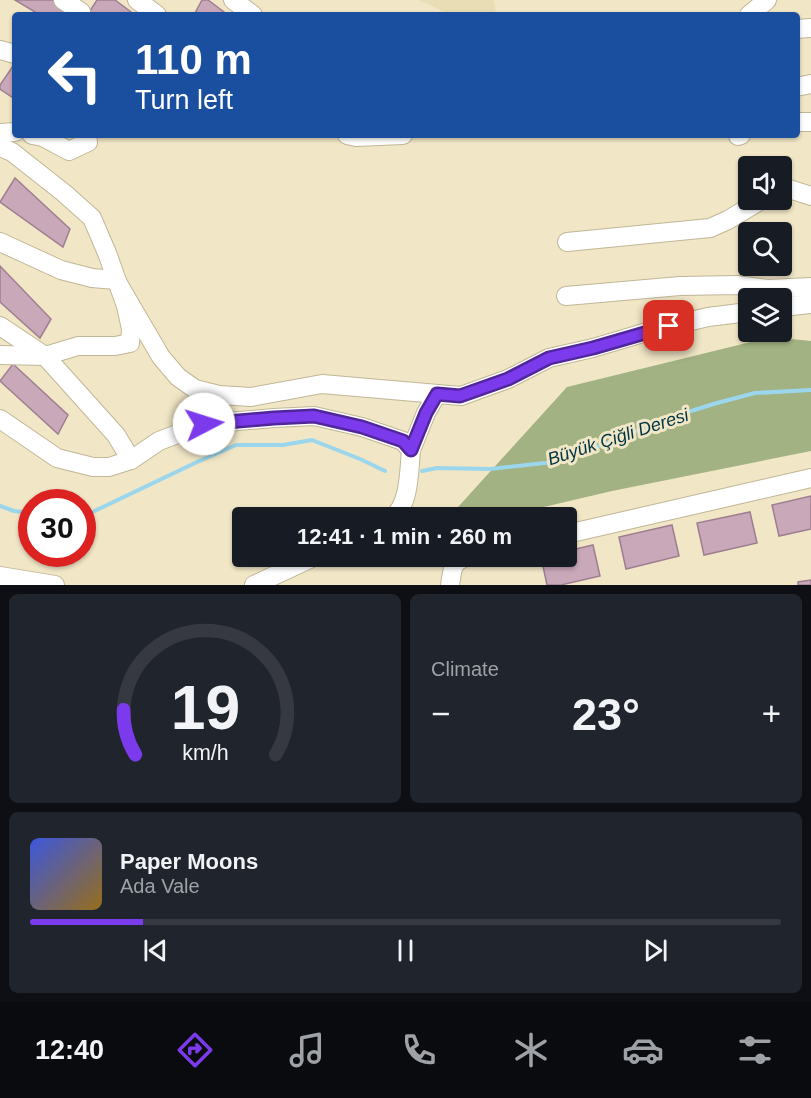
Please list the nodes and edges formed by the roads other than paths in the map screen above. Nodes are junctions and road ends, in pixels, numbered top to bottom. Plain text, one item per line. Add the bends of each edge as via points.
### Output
1 (63, 0) edge
2 (136, 0) edge
3 (233, 0) edge
4 (767, 0) edge
5 (81, 12) edge
6 (153, 12) edge
7 (250, 12) edge
8 (753, 12) edge
9 (46, 138) edge
10 (87, 138) edge
11 (0, 147) edge
12 (792, 190) edge
13 (811, 196) edge
14 (744, 210) edge
15 (0, 242) edge
16 (567, 242) dead end
17 (116, 280) junction
18 (811, 287) edge
19 (566, 296) dead end
20 (811, 304) edge
21 (792, 306) edge
22 (738, 313) edge
23 (0, 326) edge
24 (0, 355) edge
25 (45, 356) junction
26 (437, 394) junction
27 (0, 419) edge
28 (411, 450) junction
29 (131, 460) junction
30 (811, 478) edge
31 (399, 507) edge
32 (577, 532) edge
33 (292, 567) edge
34 (454, 567) edge
35 (0, 576) edge
36 (55, 585) edge
37 (254, 585) edge
38 (450, 585) edge

1 - 5 street
2 - 6 street
3 - 7 street
4 - 8 street
9 - 10 street via 69,151 88,142
11 - 17 street via 12,152 92,218
12 - 13 street
14 - 16 street via 710,228
15 - 17 street via 61,270
17 - 25 street via 126,306 130,343 78,346
17 - 26 street via 161,357 195,389 251,398 322,384
18 - 19 street via 680,286
20 - 21 street
22 - 26 street via 708,317 549,358 508,379 460,396
23 - 25 street
24 - 25 street
25 - 29 street via 116,435
26 - 28 street
27 - 29 street via 57,458 93,467 110,467
28 - 29 street via 403,441 314,416 204,424 159,441
28 - 31 street via 408,489
30 - 32 street
33 - 37 street
34 - 38 street
35 - 36 street

